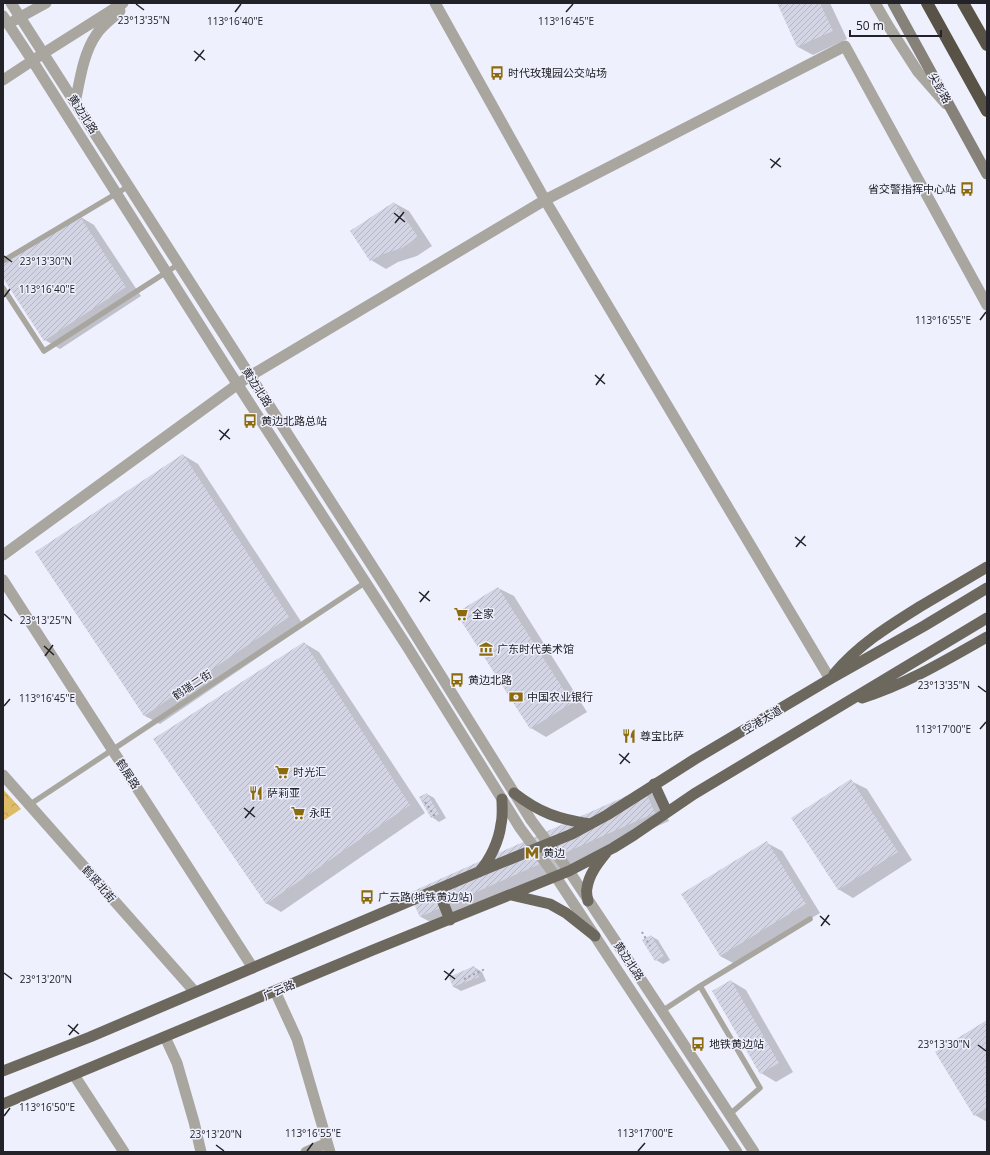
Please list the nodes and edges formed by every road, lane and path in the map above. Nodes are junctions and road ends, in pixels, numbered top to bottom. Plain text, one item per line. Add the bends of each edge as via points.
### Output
1 (11, 3) edge
2 (46, 3) edge
3 (123, 3) edge
4 (128, 3) edge
5 (435, 3) edge
6 (875, 3) edge
7 (892, 3) edge
8 (927, 3) edge
9 (963, 3) edge
10 (20, 17) junction
11 (5, 23) edge
12 (987, 45) edge
13 (44, 53) junction
14 (32, 60) junction
15 (3, 80) edge
16 (75, 103) junction
17 (987, 111) edge
18 (954, 113) junction
19 (987, 174) edge
20 (129, 186) junction
21 (116, 194) junction
22 (545, 200) junction
23 (3, 261) edge
24 (179, 264) junction
25 (166, 272) junction
26 (3, 288) edge
27 (987, 305) edge
28 (250, 376) junction
29 (238, 384) junction
30 (301, 455) junction
31 (289, 463) junction
32 (3, 555) edge
33 (987, 567) edge
34 (3, 580) edge
35 (366, 582) junction
36 (987, 588) edge
37 (987, 618) edge
38 (987, 637) edge
39 (830, 679) junction
40 (844, 703) junction
41 (112, 750) junction
42 (3, 775) edge
43 (654, 784) junction
44 (514, 793) junction
45 (502, 799) junction
46 (425, 802) dead end
47 (29, 805) junction
48 (667, 812) junction
49 (436, 818) dead end
50 (590, 824) junction
51 (548, 844) junction
52 (535, 849) junction
53 (608, 850) junction
54 (569, 871) junction
55 (479, 872) junction
56 (556, 877) junction
57 (438, 890) junction
58 (511, 895) junction
59 (588, 901) junction
60 (810, 919) dead end
61 (450, 920) junction
62 (642, 932) dead end
63 (595, 936) junction
64 (650, 946) dead end
65 (253, 968) junction
66 (485, 969) dead end
67 (464, 979) dead end
68 (700, 986) junction
69 (275, 991) junction
70 (194, 992) junction
71 (662, 1011) junction
72 (165, 1037) junction
73 (3, 1071) edge
74 (74, 1075) junction
75 (3, 1104) edge
76 (730, 1114) junction
77 (328, 1147) edge
78 (124, 1152) edge
79 (201, 1152) edge
80 (306, 1152) edge
81 (737, 1152) edge
82 (754, 1152) edge

1 - 10 street, 黄边北路
2 - 10 street
3 - 13 street
4 - 16 street via 96,34 84,63
5 - 22 street
6 - 18 street via 918,72
7 - 18 main road, 尖彭路
8 - 17 highway
9 - 12 highway
10 - 11 street
10 - 13 street, 黄边北路
11 - 14 street, 黄边北路
13 - 14 street
13 - 16 street, 黄边北路
14 - 15 street
14 - 21 street, 黄边北路
16 - 20 street, 黄边北路
18 - 19 main road, 尖彭路
20 - 21 lane
20 - 24 street, 黄边北路
21 - 23 lane
21 - 25 street, 黄边北路
22 - 27 street via 846,46
22 - 28 street
22 - 39 street
24 - 25 lane
24 - 28 street, 黄边北路
25 - 26 lane via 44,351
25 - 29 street, 黄边北路
28 - 29 street
28 - 30 street, 黄边北路
29 - 31 street, 黄边北路
29 - 32 street
30 - 31 street
30 - 44 street, 黄边北路
31 - 35 street, 黄边北路
33 - 39 main road via 871,639 843,663
34 - 41 street, 鹤展路
35 - 41 lane, 鹤瑞二街
35 - 45 street, 黄边北路
36 - 39 main road, 空港大道
37 - 40 main road
38 - 40 main road via 902,684
39 - 43 main road, 空港大道
40 - 48 main road
41 - 47 lane, 鹤瑞二街
41 - 65 street, 鹤展路
42 - 47 street, 鹤贤北街
43 - 48 main road
43 - 50 main road, 空港大道
44 - 50 main road via 528,804 550,815
44 - 51 street, 黄边北路
45 - 52 street, 黄边北路
45 - 55 main road via 502,824 497,841
46 - 49 path
47 - 70 street, 鹤贤北街
48 - 53 main road
50 - 51 main road, 空港大道
51 - 52 main road, 空港大道
51 - 54 street, 黄边北路
52 - 55 main road
52 - 56 street, 黄边北路
53 - 54 main road
53 - 59 main road via 590,877
54 - 56 main road, 广云路
54 - 59 street, 黄边北路
55 - 57 main road
56 - 58 main road, 广云路
56 - 63 street, 黄边北路
57 - 61 main road
57 - 65 main road
58 - 61 main road, 广云路
58 - 63 main road via 550,904
59 - 71 street, 黄边北路
60 - 68 lane
61 - 69 main road, 广云路
62 - 64 path
63 - 81 street, 黄边北路
65 - 70 main road
66 - 67 path
68 - 71 lane
68 - 76 lane via 760,1088
69 - 72 main road, 广云路
69 - 77 street via 297,1039
70 - 73 main road
71 - 76 street, 黄边北路
72 - 74 main road, 广云路
72 - 79 street via 177,1063
74 - 75 main road, 广云路
74 - 78 street
76 - 82 street, 黄边北路
77 - 80 street

